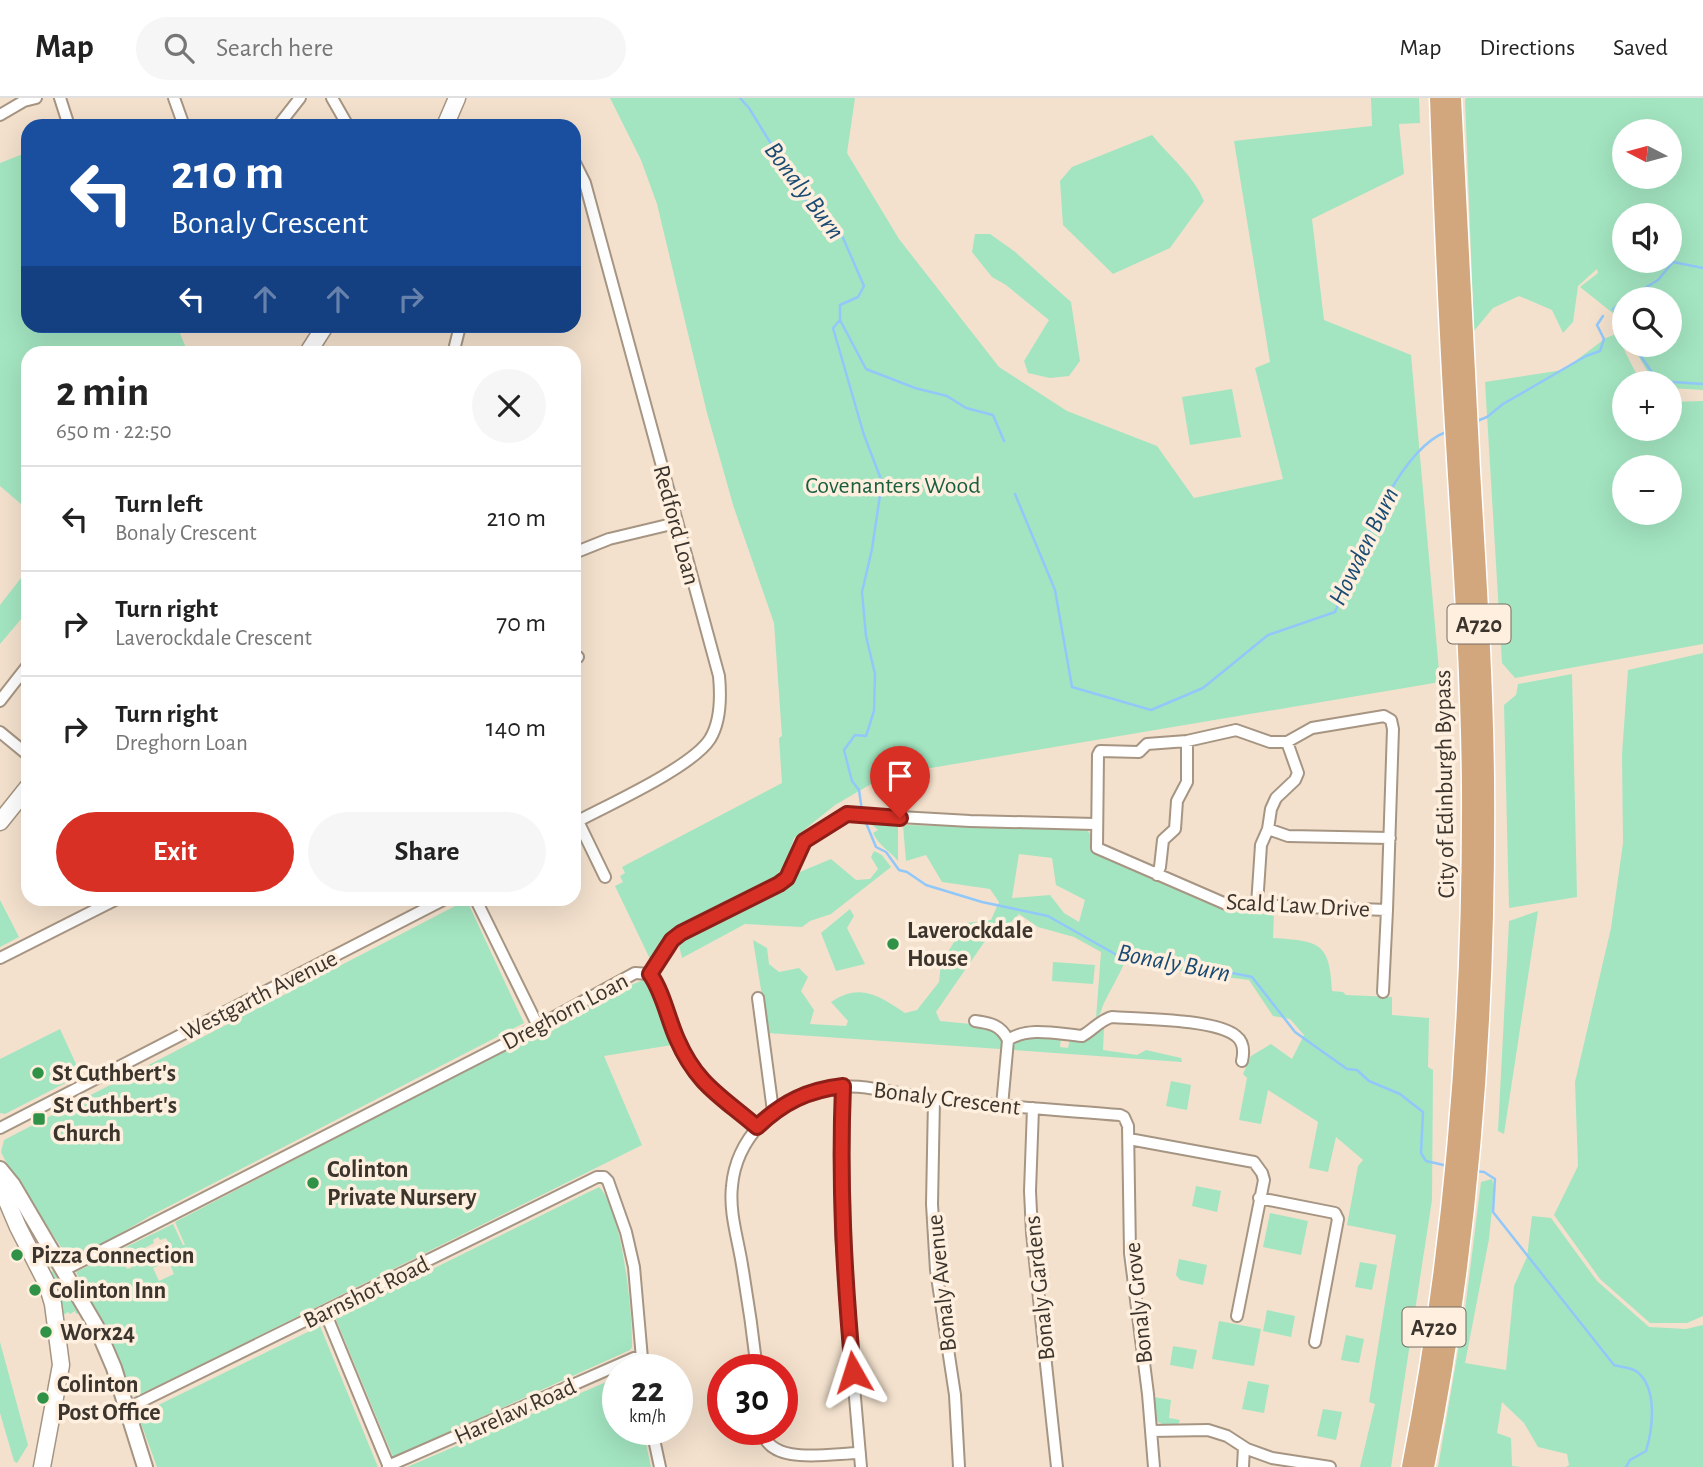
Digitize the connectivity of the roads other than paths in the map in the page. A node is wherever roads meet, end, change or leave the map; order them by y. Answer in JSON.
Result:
{"nodes":[{"id":1,"x":36,"y":98,"type":"edge"},
{"id":2,"x":60,"y":98,"type":"edge"},
{"id":3,"x":174,"y":98,"type":"edge"},
{"id":4,"x":300,"y":98,"type":"edge"},
{"id":5,"x":332,"y":98,"type":"edge"},
{"id":6,"x":457,"y":98,"type":"edge"},
{"id":7,"x":1438,"y":98,"type":"edge"},
{"id":8,"x":1452,"y":98,"type":"edge"},
{"id":9,"x":0,"y":115,"type":"edge"},
{"id":10,"x":67,"y":119,"type":"edge"},
{"id":11,"x":182,"y":119,"type":"edge"},
{"id":12,"x":284,"y":119,"type":"edge"},
{"id":13,"x":344,"y":119,"type":"edge"},
{"id":14,"x":448,"y":119,"type":"edge"},
{"id":15,"x":581,"y":175,"type":"edge"},
{"id":16,"x":676,"y":523,"type":"junction"},
{"id":17,"x":581,"y":549,"type":"edge"},
{"id":18,"x":21,"y":674,"type":"edge"},
{"id":19,"x":0,"y":701,"type":"edge"},
{"id":20,"x":0,"y":732,"type":"edge"},
{"id":21,"x":1187,"y":741,"type":"junction"},
{"id":22,"x":1287,"y":741,"type":"junction"},
{"id":23,"x":21,"y":749,"type":"edge"},
{"id":24,"x":21,"y":796,"type":"edge"},
{"id":25,"x":581,"y":815,"type":"edge"},
{"id":26,"x":0,"y":822,"type":"edge"},
{"id":27,"x":1095,"y":824,"type":"junction"},
{"id":28,"x":581,"y":828,"type":"edge"},
{"id":29,"x":1268,"y":830,"type":"junction"},
{"id":30,"x":1390,"y":838,"type":"junction"},
{"id":31,"x":1157,"y":875,"type":"junction"},
{"id":32,"x":604,"y":877,"type":"dead end"},
{"id":33,"x":1257,"y":905,"type":"junction"},
{"id":34,"x":103,"y":906,"type":"edge"},
{"id":35,"x":431,"y":906,"type":"edge"},
{"id":36,"x":479,"y":906,"type":"edge"},
{"id":37,"x":1387,"y":910,"type":"junction"},
{"id":38,"x":0,"y":958,"type":"edge"},
{"id":39,"x":650,"y":974,"type":"junction"},
{"id":40,"x":1384,"y":992,"type":"dead end"},
{"id":41,"x":757,"y":1005,"type":"dead end"},
{"id":42,"x":975,"y":1021,"type":"dead end"},
{"id":43,"x":538,"y":1026,"type":"junction"},
{"id":44,"x":1008,"y":1040,"type":"junction"},
{"id":45,"x":1242,"y":1061,"type":"dead end"},
{"id":46,"x":843,"y":1086,"type":"junction"},
{"id":47,"x":934,"y":1099,"type":"junction"},
{"id":48,"x":1002,"y":1106,"type":"junction"},
{"id":49,"x":1033,"y":1108,"type":"junction"},
{"id":50,"x":773,"y":1111,"type":"junction"},
{"id":51,"x":757,"y":1127,"type":"junction"},
{"id":52,"x":0,"y":1128,"type":"edge"},
{"id":53,"x":1129,"y":1139,"type":"junction"},
{"id":54,"x":1463,"y":1149,"type":"junction"},
{"id":55,"x":0,"y":1169,"type":"edge"},
{"id":56,"x":0,"y":1185,"type":"edge"},
{"id":57,"x":1459,"y":1187,"type":"junction"},
{"id":58,"x":1259,"y":1198,"type":"junction"},
{"id":59,"x":15,"y":1203,"type":"junction"},
{"id":60,"x":64,"y":1270,"type":"junction"},
{"id":61,"x":325,"y":1312,"type":"junction"},
{"id":62,"x":1237,"y":1317,"type":"dead end"},
{"id":63,"x":1315,"y":1342,"type":"dead end"},
{"id":64,"x":641,"y":1354,"type":"edge"},
{"id":65,"x":755,"y":1354,"type":"edge"},
{"id":66,"x":602,"y":1374,"type":"edge"},
{"id":67,"x":128,"y":1408,"type":"junction"},
{"id":68,"x":1151,"y":1432,"type":"junction"},
{"id":69,"x":655,"y":1445,"type":"edge"},
{"id":70,"x":769,"y":1445,"type":"edge"},
{"id":71,"x":1244,"y":1447,"type":"junction"},
{"id":72,"x":860,"y":1453,"type":"junction"},
{"id":73,"x":389,"y":1466,"type":"edge"},
{"id":74,"x":1317,"y":1466,"type":"edge"},
{"id":75,"x":42,"y":1467,"type":"edge"},
{"id":76,"x":145,"y":1467,"type":"edge"},
{"id":77,"x":660,"y":1467,"type":"edge"},
{"id":78,"x":860,"y":1467,"type":"edge"},
{"id":79,"x":959,"y":1467,"type":"edge"},
{"id":80,"x":1057,"y":1467,"type":"edge"},
{"id":81,"x":1154,"y":1467,"type":"edge"},
{"id":82,"x":1243,"y":1467,"type":"edge"},
{"id":83,"x":1330,"y":1467,"type":"edge"},
{"id":84,"x":1411,"y":1467,"type":"edge"},
{"id":85,"x":1425,"y":1467,"type":"edge"}],
"edges":[{"from":1,"to":9,"type":"street"},
{"from":2,"to":10,"type":"street"},
{"from":3,"to":11,"type":"street"},
{"from":4,"to":12,"type":"street"},
{"from":5,"to":13,"type":"street"},
{"from":6,"to":14,"type":"main road"},
{"from":7,"to":54,"type":"highway","name":"City of Edinburgh Bypass","number":"A720"},
{"from":8,"to":54,"type":"highway","name":"City of Edinburgh Bypass","number":"A720"},
{"from":15,"to":16,"type":"street","name":"Redford Loan"},
{"from":16,"to":17,"type":"street"},
{"from":16,"to":25,"type":"street","name":"Redford Loan"},
{"from":18,"to":19,"type":"street"},
{"from":20,"to":23,"type":"street"},
{"from":21,"to":22,"type":"street","name":"Scald Law Drive"},
{"from":21,"to":27,"type":"street","name":"Scald Law Drive"},
{"from":21,"to":31,"type":"street"},
{"from":22,"to":29,"type":"street"},
{"from":22,"to":30,"type":"street","name":"Scald Law Drive"},
{"from":24,"to":26,"type":"main road"},
{"from":27,"to":31,"type":"street","name":"Scald Law Drive"},
{"from":27,"to":39,"type":"street","name":"Dreghorn Loan"},
{"from":28,"to":32,"type":"street"},
{"from":29,"to":30,"type":"street"},
{"from":29,"to":33,"type":"street"},
{"from":30,"to":37,"type":"street","name":"Scald Law Drive"},
{"from":31,"to":33,"type":"street","name":"Scald Law Drive"},
{"from":33,"to":37,"type":"street","name":"Scald Law Drive"},
{"from":34,"to":38,"type":"street"},
{"from":35,"to":52,"type":"street","name":"Westgarth Avenue"},
{"from":36,"to":43,"type":"street"},
{"from":37,"to":40,"type":"street","name":"Scald Law Drive"},
{"from":39,"to":43,"type":"street","name":"Dreghorn Loan"},
{"from":39,"to":51,"type":"street"},
{"from":41,"to":50,"type":"street"},
{"from":42,"to":44,"type":"street"},
{"from":43,"to":60,"type":"street","name":"Dreghorn Loan"},
{"from":44,"to":45,"type":"street"},
{"from":44,"to":48,"type":"street"},
{"from":46,"to":47,"type":"street","name":"Bonaly Crescent"},
{"from":46,"to":50,"type":"street","name":"Bonaly Crescent"},
{"from":46,"to":72,"type":"street"},
{"from":47,"to":48,"type":"street","name":"Bonaly Crescent"},
{"from":47,"to":79,"type":"street","name":"Bonaly Avenue"},
{"from":48,"to":49,"type":"street","name":"Bonaly Crescent"},
{"from":49,"to":53,"type":"street","name":"Bonaly Crescent"},
{"from":49,"to":80,"type":"street","name":"Bonaly Gardens"},
{"from":50,"to":51,"type":"street","name":"Bonaly Crescent"},
{"from":51,"to":65,"type":"street","name":"Bonaly Crescent"},
{"from":53,"to":58,"type":"street"},
{"from":53,"to":68,"type":"street","name":"Bonaly Grove"},
{"from":54,"to":57,"type":"highway","name":"City of Edinburgh Bypass","number":"A720"},
{"from":55,"to":59,"type":"street"},
{"from":56,"to":59,"type":"main road"},
{"from":57,"to":84,"type":"highway","name":"City of Edinburgh Bypass","number":"A720"},
{"from":57,"to":85,"type":"highway","name":"City of Edinburgh Bypass","number":"A720"},
{"from":58,"to":62,"type":"street"},
{"from":58,"to":63,"type":"street"},
{"from":59,"to":60,"type":"street"},
{"from":59,"to":75,"type":"main road"},
{"from":60,"to":67,"type":"street"},
{"from":61,"to":64,"type":"street","name":"Barnshot Road"},
{"from":61,"to":67,"type":"street","name":"Barnshot Road"},
{"from":61,"to":73,"type":"street"},
{"from":66,"to":73,"type":"street","name":"Harelaw Road"},
{"from":67,"to":76,"type":"street"},
{"from":68,"to":71,"type":"street"},
{"from":68,"to":81,"type":"street","name":"Bonaly Grove"},
{"from":69,"to":77,"type":"street"},
{"from":70,"to":72,"type":"street"},
{"from":71,"to":74,"type":"street"},
{"from":71,"to":82,"type":"street"},
{"from":72,"to":78,"type":"street"},
{"from":74,"to":83,"type":"street"}]}
